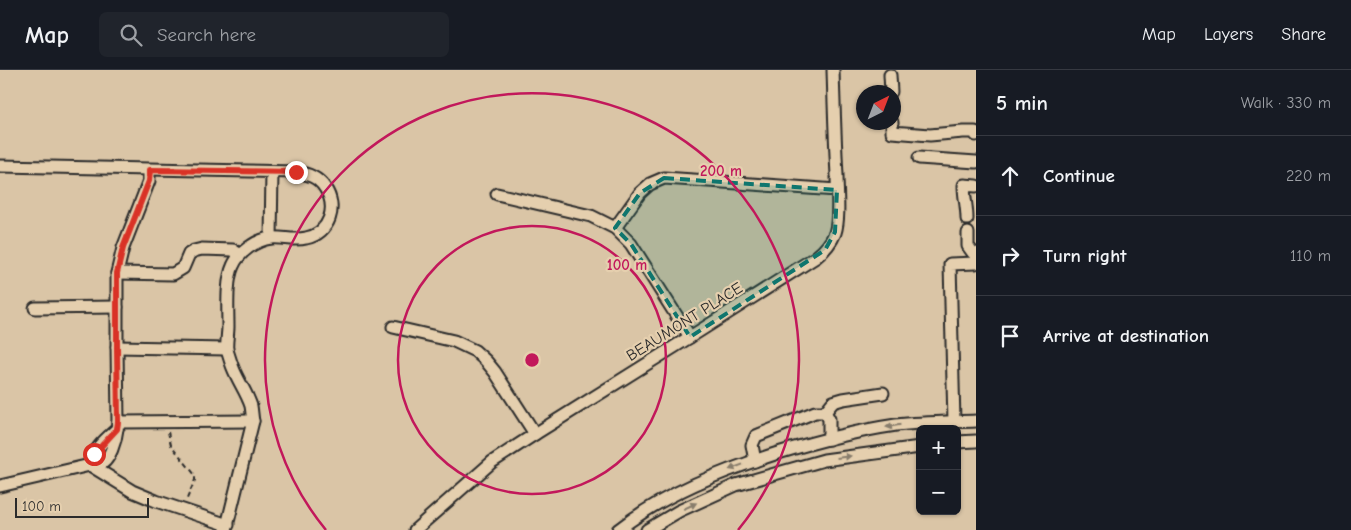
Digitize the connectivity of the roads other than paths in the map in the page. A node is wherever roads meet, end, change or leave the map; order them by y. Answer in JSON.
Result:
{"nodes":[{"id":1,"x":833,"y":70,"type":"edge"},
{"id":2,"x":890,"y":75,"type":"dead end"},
{"id":3,"x":891,"y":85,"type":"edge"},
{"id":4,"x":892,"y":130,"type":"edge"},
{"id":5,"x":976,"y":135,"type":"edge"},
{"id":6,"x":919,"y":158,"type":"dead end"},
{"id":7,"x":976,"y":162,"type":"edge"},
{"id":8,"x":0,"y":166,"type":"edge"},
{"id":9,"x":150,"y":170,"type":"junction"},
{"id":10,"x":272,"y":172,"type":"junction"},
{"id":11,"x":976,"y":186,"type":"edge"},
{"id":12,"x":837,"y":190,"type":"junction"},
{"id":13,"x":497,"y":194,"type":"dead end"},
{"id":14,"x":964,"y":197,"type":"junction"},
{"id":15,"x":976,"y":198,"type":"edge"},
{"id":16,"x":967,"y":219,"type":"dead end"},
{"id":17,"x":615,"y":228,"type":"junction"},
{"id":18,"x":968,"y":233,"type":"dead end"},
{"id":19,"x":271,"y":238,"type":"junction"},
{"id":20,"x":976,"y":254,"type":"edge"},
{"id":21,"x":240,"y":255,"type":"junction"},
{"id":22,"x":976,"y":263,"type":"edge"},
{"id":23,"x":117,"y":273,"type":"junction"},
{"id":24,"x":117,"y":307,"type":"junction"},
{"id":25,"x":34,"y":308,"type":"dead end"},
{"id":26,"x":393,"y":327,"type":"dead end"},
{"id":27,"x":690,"y":337,"type":"junction"},
{"id":28,"x":117,"y":347,"type":"junction"},
{"id":29,"x":227,"y":349,"type":"junction"},
{"id":30,"x":884,"y":393,"type":"dead end"},
{"id":31,"x":825,"y":412,"type":"junction"},
{"id":32,"x":976,"y":420,"type":"edge"},
{"id":33,"x":253,"y":421,"type":"junction"},
{"id":34,"x":954,"y":422,"type":"junction"},
{"id":35,"x":117,"y":425,"type":"junction"},
{"id":36,"x":534,"y":434,"type":"junction"},
{"id":37,"x":824,"y":440,"type":"junction"},
{"id":38,"x":976,"y":441,"type":"edge"},
{"id":39,"x":961,"y":442,"type":"edge"},
{"id":40,"x":916,"y":448,"type":"edge"},
{"id":41,"x":754,"y":460,"type":"junction"},
{"id":42,"x":824,"y":460,"type":"junction"},
{"id":43,"x":90,"y":465,"type":"junction"},
{"id":44,"x":0,"y":486,"type":"edge"},
{"id":45,"x":227,"y":528,"type":"edge"},
{"id":46,"x":415,"y":530,"type":"edge"},
{"id":47,"x":618,"y":530,"type":"edge"},
{"id":48,"x":647,"y":530,"type":"edge"}],
"edges":[{"from":1,"to":12,"type":"street","name":"BEAUMONT PLACE"},
{"from":2,"to":3,"type":"street"},
{"from":4,"to":5,"type":"street"},
{"from":6,"to":7,"type":"street"},
{"from":8,"to":9,"type":"street"},
{"from":9,"to":10,"type":"street"},
{"from":9,"to":23,"type":"street"},
{"from":10,"to":19,"type":"street"},
{"from":10,"to":19,"type":"street"},
{"from":11,"to":14,"type":"street"},
{"from":12,"to":17,"type":"street"},
{"from":12,"to":27,"type":"street","name":"BEAUMONT PLACE"},
{"from":13,"to":17,"type":"street"},
{"from":14,"to":15,"type":"street"},
{"from":14,"to":16,"type":"street"},
{"from":17,"to":27,"type":"street"},
{"from":18,"to":20,"type":"street"},
{"from":19,"to":21,"type":"street"},
{"from":21,"to":23,"type":"street"},
{"from":21,"to":29,"type":"street"},
{"from":22,"to":34,"type":"street"},
{"from":23,"to":24,"type":"street"},
{"from":24,"to":25,"type":"street"},
{"from":24,"to":28,"type":"street"},
{"from":26,"to":36,"type":"street"},
{"from":27,"to":36,"type":"street","name":"BEAUMONT PLACE"},
{"from":28,"to":29,"type":"street"},
{"from":28,"to":35,"type":"street"},
{"from":29,"to":33,"type":"street"},
{"from":30,"to":31,"type":"street"},
{"from":31,"to":37,"type":"street"},
{"from":31,"to":41,"type":"street"},
{"from":32,"to":34,"type":"street"},
{"from":33,"to":35,"type":"street"},
{"from":33,"to":45,"type":"street"},
{"from":34,"to":37,"type":"street","one_way":true},
{"from":35,"to":43,"type":"street"},
{"from":36,"to":46,"type":"street","name":"BEAUMONT PLACE"},
{"from":37,"to":41,"type":"street"},
{"from":37,"to":42,"type":"street"},
{"from":38,"to":39,"type":"street"},
{"from":42,"to":40,"type":"street","one_way":true},
{"from":41,"to":47,"type":"street","one_way":true},
{"from":48,"to":42,"type":"street","one_way":true},
{"from":43,"to":44,"type":"street"},
{"from":43,"to":45,"type":"street"}]}
